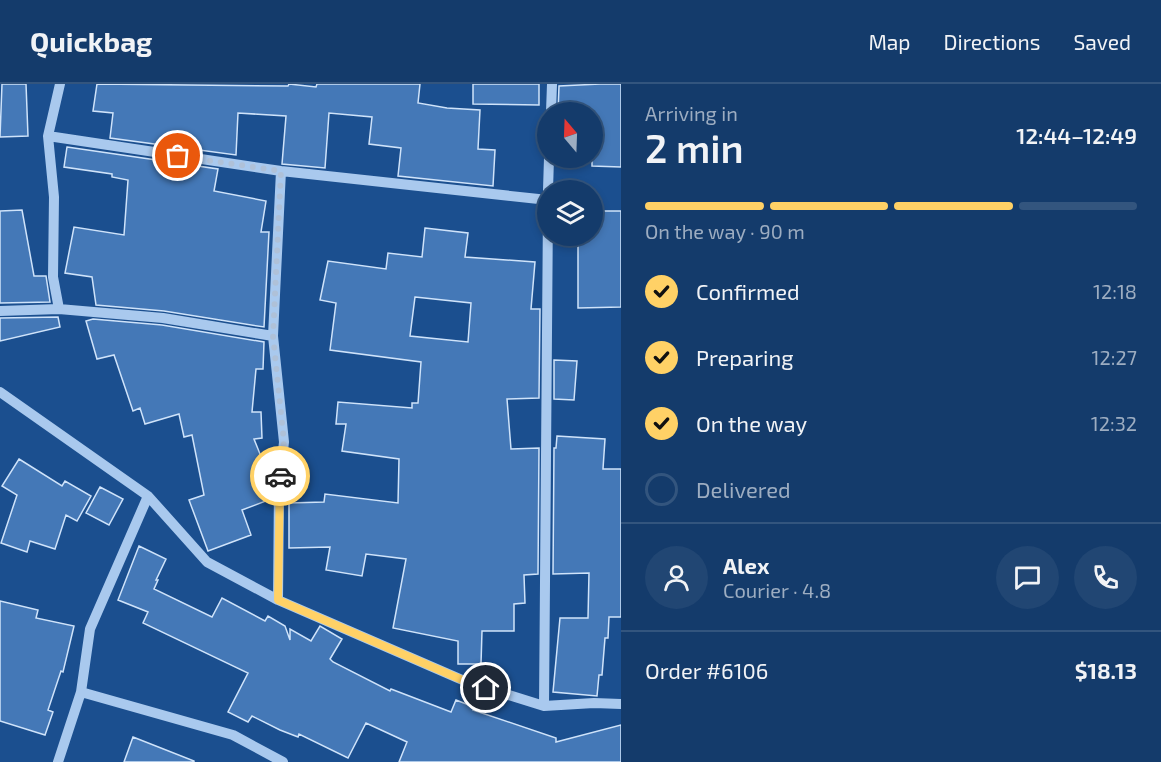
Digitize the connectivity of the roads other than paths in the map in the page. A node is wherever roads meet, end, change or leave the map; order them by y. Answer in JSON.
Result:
{"nodes":[{"id":1,"x":60,"y":84,"type":"edge"},
{"id":2,"x":552,"y":84,"type":"edge"},
{"id":3,"x":551,"y":102,"type":"edge"},
{"id":4,"x":48,"y":136,"type":"junction"},
{"id":5,"x":281,"y":171,"type":"junction"},
{"id":6,"x":537,"y":199,"type":"edge"},
{"id":7,"x":546,"y":246,"type":"edge"},
{"id":8,"x":59,"y":309,"type":"junction"},
{"id":9,"x":0,"y":311,"type":"edge"},
{"id":10,"x":273,"y":336,"type":"junction"},
{"id":11,"x":0,"y":392,"type":"edge"},
{"id":12,"x":148,"y":496,"type":"junction"},
{"id":13,"x":278,"y":600,"type":"junction"},
{"id":14,"x":81,"y":692,"type":"junction"},
{"id":15,"x":621,"y":704,"type":"edge"},
{"id":16,"x":544,"y":706,"type":"junction"},
{"id":17,"x":58,"y":762,"type":"edge"},
{"id":18,"x":284,"y":762,"type":"edge"}],
"edges":[{"from":1,"to":4,"type":"street"},
{"from":2,"to":3,"type":"street"},
{"from":4,"to":5,"type":"street"},
{"from":4,"to":8,"type":"street"},
{"from":5,"to":6,"type":"street"},
{"from":5,"to":10,"type":"street"},
{"from":7,"to":16,"type":"street"},
{"from":8,"to":9,"type":"street"},
{"from":8,"to":10,"type":"street"},
{"from":10,"to":13,"type":"street"},
{"from":11,"to":12,"type":"street"},
{"from":12,"to":13,"type":"street"},
{"from":12,"to":14,"type":"street"},
{"from":13,"to":16,"type":"street"},
{"from":14,"to":17,"type":"street"},
{"from":14,"to":18,"type":"street"},
{"from":15,"to":16,"type":"street"}]}
